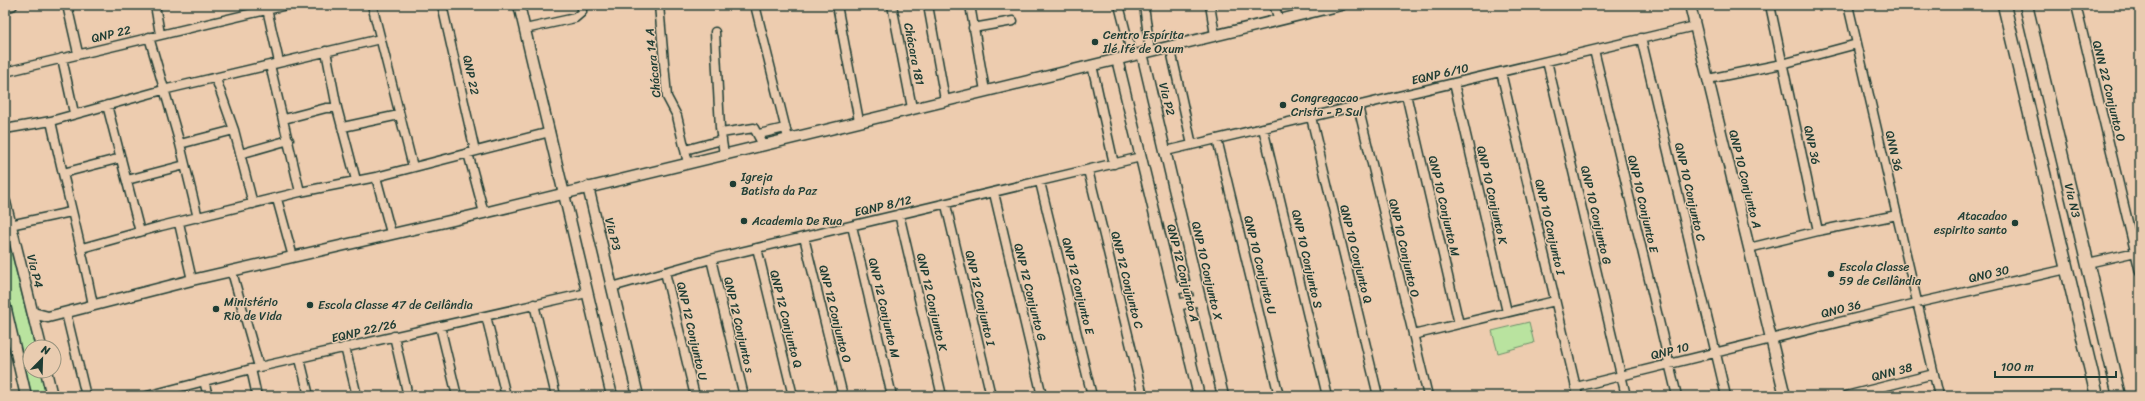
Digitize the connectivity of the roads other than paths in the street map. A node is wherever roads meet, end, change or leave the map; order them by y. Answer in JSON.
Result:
{"nodes":[{"id":1,"x":12,"y":5,"type":"edge"},
{"id":2,"x":67,"y":5,"type":"edge"},
{"id":3,"x":155,"y":5,"type":"edge"},
{"id":4,"x":287,"y":5,"type":"edge"},
{"id":5,"x":372,"y":5,"type":"edge"},
{"id":6,"x":442,"y":5,"type":"edge"},
{"id":7,"x":519,"y":5,"type":"edge"},
{"id":8,"x":582,"y":5,"type":"edge"},
{"id":9,"x":659,"y":5,"type":"edge"},
{"id":10,"x":755,"y":5,"type":"edge"},
{"id":11,"x":837,"y":5,"type":"edge"},
{"id":12,"x":892,"y":5,"type":"edge"},
{"id":13,"x":928,"y":5,"type":"edge"},
{"id":14,"x":970,"y":5,"type":"edge"},
{"id":15,"x":1119,"y":5,"type":"edge"},
{"id":16,"x":1144,"y":5,"type":"edge"},
{"id":17,"x":1210,"y":5,"type":"edge"},
{"id":18,"x":1274,"y":5,"type":"edge"},
{"id":19,"x":1340,"y":5,"type":"edge"},
{"id":20,"x":1690,"y":5,"type":"edge"},
{"id":21,"x":1770,"y":5,"type":"edge"},
{"id":22,"x":1848,"y":5,"type":"edge"},
{"id":23,"x":2026,"y":5,"type":"edge"},
{"id":24,"x":2076,"y":5,"type":"edge"},
{"id":25,"x":5,"y":7,"type":"edge"},
{"id":26,"x":267,"y":9,"type":"junction"},
{"id":27,"x":1302,"y":10,"type":"edge"},
{"id":28,"x":2005,"y":10,"type":"edge"},
{"id":29,"x":1279,"y":20,"type":"junction"},
{"id":30,"x":1013,"y":21,"type":"dead end"},
{"id":31,"x":1695,"y":26,"type":"junction"},
{"id":32,"x":973,"y":28,"type":"junction"},
{"id":33,"x":524,"y":29,"type":"junction"},
{"id":34,"x":715,"y":32,"type":"dead end"},
{"id":35,"x":160,"y":34,"type":"junction"},
{"id":36,"x":1215,"y":35,"type":"junction"},
{"id":37,"x":149,"y":37,"type":"junction"},
{"id":38,"x":1641,"y":38,"type":"junction"},
{"id":39,"x":380,"y":39,"type":"junction"},
{"id":40,"x":1857,"y":44,"type":"junction"},
{"id":41,"x":1170,"y":46,"type":"junction"},
{"id":42,"x":1594,"y":50,"type":"junction"},
{"id":43,"x":326,"y":51,"type":"junction"},
{"id":44,"x":1146,"y":52,"type":"junction"},
{"id":45,"x":78,"y":53,"type":"junction"},
{"id":46,"x":1132,"y":56,"type":"junction"},
{"id":47,"x":62,"y":58,"type":"junction"},
{"id":48,"x":1117,"y":59,"type":"junction"},
{"id":49,"x":1547,"y":61,"type":"junction"},
{"id":50,"x":279,"y":62,"type":"junction"},
{"id":51,"x":1782,"y":64,"type":"junction"},
{"id":52,"x":270,"y":65,"type":"junction"},
{"id":53,"x":1092,"y":65,"type":"junction"},
{"id":54,"x":5,"y":72,"type":"edge"},
{"id":55,"x":1501,"y":72,"type":"junction"},
{"id":56,"x":216,"y":79,"type":"junction"},
{"id":57,"x":1708,"y":79,"type":"junction"},
{"id":58,"x":1454,"y":83,"type":"junction"},
{"id":59,"x":163,"y":90,"type":"junction"},
{"id":60,"x":984,"y":92,"type":"junction"},
{"id":61,"x":1406,"y":94,"type":"junction"},
{"id":62,"x":2046,"y":96,"type":"junction"},
{"id":63,"x":945,"y":100,"type":"junction"},
{"id":64,"x":107,"y":105,"type":"junction"},
{"id":65,"x":1358,"y":106,"type":"junction"},
{"id":66,"x":337,"y":108,"type":"junction"},
{"id":67,"x":912,"y":108,"type":"junction"},
{"id":68,"x":74,"y":113,"type":"junction"},
{"id":69,"x":399,"y":115,"type":"junction"},
{"id":70,"x":1311,"y":117,"type":"junction"},
{"id":71,"x":284,"y":119,"type":"junction"},
{"id":72,"x":51,"y":121,"type":"junction"},
{"id":73,"x":859,"y":121,"type":"junction"},
{"id":74,"x":2032,"y":125,"type":"junction"},
{"id":75,"x":343,"y":127,"type":"junction"},
{"id":76,"x":785,"y":128,"type":"junction"},
{"id":77,"x":1263,"y":128,"type":"junction"},
{"id":78,"x":5,"y":129,"type":"edge"},
{"id":79,"x":234,"y":130,"type":"junction"},
{"id":80,"x":550,"y":132,"type":"junction"},
{"id":81,"x":759,"y":134,"type":"junction"},
{"id":82,"x":722,"y":136,"type":"junction"},
{"id":83,"x":788,"y":138,"type":"junction"},
{"id":84,"x":1217,"y":139,"type":"junction"},
{"id":85,"x":289,"y":140,"type":"junction"},
{"id":86,"x":180,"y":144,"type":"junction"},
{"id":87,"x":763,"y":144,"type":"junction"},
{"id":88,"x":1192,"y":145,"type":"junction"},
{"id":89,"x":685,"y":150,"type":"junction"},
{"id":90,"x":1166,"y":151,"type":"junction"},
{"id":91,"x":471,"y":152,"type":"junction"},
{"id":92,"x":240,"y":154,"type":"junction"},
{"id":93,"x":724,"y":154,"type":"junction"},
{"id":94,"x":1141,"y":157,"type":"junction"},
{"id":95,"x":121,"y":158,"type":"junction"},
{"id":96,"x":688,"y":163,"type":"junction"},
{"id":97,"x":1114,"y":164,"type":"junction"},
{"id":98,"x":185,"y":165,"type":"junction"},
{"id":99,"x":413,"y":166,"type":"junction"},
{"id":100,"x":1088,"y":170,"type":"junction"},
{"id":101,"x":63,"y":173,"type":"junction"},
{"id":102,"x":376,"y":177,"type":"junction"},
{"id":103,"x":127,"y":180,"type":"junction"},
{"id":104,"x":356,"y":180,"type":"junction"},
{"id":105,"x":1040,"y":182,"type":"junction"},
{"id":106,"x":588,"y":187,"type":"junction"},
{"id":107,"x":300,"y":192,"type":"junction"},
{"id":108,"x":564,"y":193,"type":"junction"},
{"id":109,"x":994,"y":193,"type":"junction"},
{"id":110,"x":277,"y":199,"type":"junction"},
{"id":111,"x":5,"y":202,"type":"edge"},
{"id":112,"x":253,"y":204,"type":"junction"},
{"id":113,"x":946,"y":205,"type":"junction"},
{"id":114,"x":71,"y":212,"type":"junction"},
{"id":115,"x":484,"y":213,"type":"junction"},
{"id":116,"x":2075,"y":213,"type":"junction"},
{"id":117,"x":899,"y":214,"type":"junction"},
{"id":118,"x":1897,"y":215,"type":"junction"},
{"id":119,"x":198,"y":218,"type":"junction"},
{"id":120,"x":179,"y":223,"type":"junction"},
{"id":121,"x":10,"y":225,"type":"junction"},
{"id":122,"x":852,"y":226,"type":"junction"},
{"id":123,"x":1818,"y":231,"type":"junction"},
{"id":124,"x":140,"y":232,"type":"junction"},
{"id":125,"x":391,"y":233,"type":"junction"},
{"id":126,"x":804,"y":237,"type":"junction"},
{"id":127,"x":82,"y":248,"type":"junction"},
{"id":128,"x":757,"y":248,"type":"junction"},
{"id":129,"x":1749,"y":248,"type":"junction"},
{"id":130,"x":2138,"y":251,"type":"edge"},
{"id":131,"x":293,"y":257,"type":"junction"},
{"id":132,"x":711,"y":259,"type":"junction"},
{"id":133,"x":2088,"y":263,"type":"junction"},
{"id":134,"x":2066,"y":269,"type":"junction"},
{"id":135,"x":232,"y":272,"type":"junction"},
{"id":136,"x":665,"y":272,"type":"junction"},
{"id":137,"x":2140,"y":272,"type":"edge"},
{"id":138,"x":192,"y":280,"type":"junction"},
{"id":139,"x":1197,"y":285,"type":"junction"},
{"id":140,"x":612,"y":287,"type":"junction"},
{"id":141,"x":1173,"y":289,"type":"junction"},
{"id":142,"x":587,"y":293,"type":"junction"},
{"id":143,"x":1200,"y":300,"type":"junction"},
{"id":144,"x":1555,"y":301,"type":"junction"},
{"id":145,"x":1917,"y":303,"type":"junction"},
{"id":146,"x":534,"y":304,"type":"junction"},
{"id":147,"x":5,"y":305,"type":"edge"},
{"id":148,"x":93,"y":305,"type":"junction"},
{"id":149,"x":1177,"y":305,"type":"junction"},
{"id":150,"x":66,"y":312,"type":"junction"},
{"id":151,"x":1507,"y":312,"type":"junction"},
{"id":152,"x":32,"y":313,"type":"junction"},
{"id":153,"x":486,"y":316,"type":"junction"},
{"id":154,"x":48,"y":318,"type":"junction"},
{"id":155,"x":1459,"y":324,"type":"junction"},
{"id":156,"x":440,"y":326,"type":"junction"},
{"id":157,"x":8,"y":327,"type":"edge"},
{"id":158,"x":37,"y":330,"type":"junction"},
{"id":159,"x":1413,"y":335,"type":"junction"},
{"id":160,"x":394,"y":336,"type":"junction"},
{"id":161,"x":1771,"y":338,"type":"junction"},
{"id":162,"x":39,"y":339,"type":"edge"},
{"id":163,"x":346,"y":347,"type":"junction"},
{"id":164,"x":1716,"y":352,"type":"junction"},
{"id":165,"x":300,"y":359,"type":"junction"},
{"id":166,"x":1669,"y":364,"type":"junction"},
{"id":167,"x":255,"y":368,"type":"junction"},
{"id":168,"x":1934,"y":374,"type":"junction"},
{"id":169,"x":1621,"y":375,"type":"junction"},
{"id":170,"x":48,"y":379,"type":"edge"},
{"id":171,"x":204,"y":380,"type":"junction"},
{"id":172,"x":2094,"y":383,"type":"junction"},
{"id":173,"x":1576,"y":387,"type":"junction"},
{"id":174,"x":157,"y":395,"type":"edge"},
{"id":175,"x":1857,"y":395,"type":"edge"},
{"id":176,"x":26,"y":396,"type":"edge"},
{"id":177,"x":52,"y":396,"type":"edge"},
{"id":178,"x":86,"y":396,"type":"edge"},
{"id":179,"x":147,"y":396,"type":"edge"},
{"id":180,"x":208,"y":396,"type":"edge"},
{"id":181,"x":257,"y":396,"type":"edge"},
{"id":182,"x":309,"y":396,"type":"edge"},
{"id":183,"x":357,"y":396,"type":"edge"},
{"id":184,"x":408,"y":396,"type":"edge"},
{"id":185,"x":457,"y":396,"type":"edge"},
{"id":186,"x":506,"y":396,"type":"edge"},
{"id":187,"x":556,"y":396,"type":"edge"},
{"id":188,"x":612,"y":396,"type":"edge"},
{"id":189,"x":638,"y":396,"type":"edge"},
{"id":190,"x":694,"y":396,"type":"edge"},
{"id":191,"x":744,"y":396,"type":"edge"},
{"id":192,"x":793,"y":396,"type":"edge"},
{"id":193,"x":843,"y":396,"type":"edge"},
{"id":194,"x":892,"y":396,"type":"edge"},
{"id":195,"x":942,"y":396,"type":"edge"},
{"id":196,"x":991,"y":396,"type":"edge"},
{"id":197,"x":1042,"y":396,"type":"edge"},
{"id":198,"x":1092,"y":396,"type":"edge"},
{"id":199,"x":1142,"y":396,"type":"edge"},
{"id":200,"x":1199,"y":396,"type":"edge"},
{"id":201,"x":1223,"y":396,"type":"edge"},
{"id":202,"x":1279,"y":396,"type":"edge"},
{"id":203,"x":1327,"y":396,"type":"edge"},
{"id":204,"x":1378,"y":396,"type":"edge"},
{"id":205,"x":1428,"y":396,"type":"edge"},
{"id":206,"x":1578,"y":396,"type":"edge"},
{"id":207,"x":1626,"y":396,"type":"edge"},
{"id":208,"x":1677,"y":396,"type":"edge"},
{"id":209,"x":1726,"y":396,"type":"edge"},
{"id":210,"x":1785,"y":396,"type":"edge"},
{"id":211,"x":1846,"y":396,"type":"edge"},
{"id":212,"x":1939,"y":396,"type":"edge"},
{"id":213,"x":2097,"y":396,"type":"edge"},
{"id":214,"x":2100,"y":396,"type":"edge"},
{"id":215,"x":2119,"y":396,"type":"edge"}],
"edges":[{"from":1,"to":25,"type":"street"},
{"from":2,"to":45,"type":"street","name":"QNP 22"},
{"from":3,"to":35,"type":"street"},
{"from":4,"to":26,"type":"street","name":"QNP 22"},
{"from":5,"to":39,"type":"street"},
{"from":6,"to":91,"type":"street","name":"QNP 22"},
{"from":7,"to":33,"type":"street"},
{"from":8,"to":33,"type":"street"},
{"from":9,"to":89,"type":"street","name":"Chácara 14 A"},
{"from":10,"to":76,"type":"street"},
{"from":11,"to":73,"type":"street"},
{"from":12,"to":67,"type":"street","name":"Chácara 181"},
{"from":13,"to":63,"type":"street","name":"Chácara 181"},
{"from":14,"to":32,"type":"street"},
{"from":15,"to":46,"type":"street"},
{"from":16,"to":44,"type":"street"},
{"from":17,"to":36,"type":"street"},
{"from":18,"to":29,"type":"street"},
{"from":19,"to":27,"type":"street"},
{"from":20,"to":31,"type":"street","name":"QNP 10 Conjunto A"},
{"from":21,"to":51,"type":"street","name":"QNP 36"},
{"from":22,"to":40,"type":"street","name":"QNN 36"},
{"from":23,"to":62,"type":"main road","name":"Via N3"},
{"from":24,"to":130,"type":"street","name":"QNN 22 Conjunto O"},
{"from":26,"to":35,"type":"street","name":"QNP 22"},
{"from":26,"to":50,"type":"street"},
{"from":27,"to":29,"type":"street"},
{"from":28,"to":62,"type":"main road"},
{"from":28,"to":74,"type":"main road","name":"Via N3"},
{"from":29,"to":36,"type":"street"},
{"from":30,"to":32,"type":"street"},
{"from":31,"to":38,"type":"street","name":"EQNP 6/10"},
{"from":31,"to":57,"type":"street","name":"QNP 10 Conjunto A"},
{"from":32,"to":60,"type":"street"},
{"from":33,"to":80,"type":"street"},
{"from":34,"to":82,"type":"street"},
{"from":35,"to":37,"type":"street","name":"QNP 22"},
{"from":36,"to":41,"type":"street"},
{"from":37,"to":45,"type":"street","name":"QNP 22"},
{"from":37,"to":59,"type":"street","name":"QNP 22"},
{"from":38,"to":42,"type":"street","name":"EQNP 6/10"},
{"from":38,"to":164,"type":"street","name":"QNP 10 Conjunto C"},
{"from":39,"to":43,"type":"street"},
{"from":39,"to":69,"type":"street"},
{"from":40,"to":51,"type":"street"},
{"from":40,"to":118,"type":"street","name":"QNN 36"},
{"from":41,"to":44,"type":"street"},
{"from":41,"to":88,"type":"street"},
{"from":42,"to":49,"type":"street","name":"EQNP 6/10"},
{"from":42,"to":166,"type":"street","name":"QNP 10 Conjunto E"},
{"from":43,"to":50,"type":"street"},
{"from":43,"to":66,"type":"street"},
{"from":44,"to":46,"type":"street"},
{"from":44,"to":90,"type":"street","name":"Via P2"},
{"from":45,"to":47,"type":"street","name":"QNP 22"},
{"from":46,"to":48,"type":"street"},
{"from":47,"to":54,"type":"street","name":"QNP 22"},
{"from":47,"to":68,"type":"street"},
{"from":48,"to":53,"type":"street"},
{"from":48,"to":94,"type":"street"},
{"from":49,"to":55,"type":"street","name":"EQNP 6/10"},
{"from":49,"to":169,"type":"street","name":"QNP 10 Conjunto G"},
{"from":50,"to":52,"type":"street"},
{"from":51,"to":57,"type":"street"},
{"from":51,"to":123,"type":"street","name":"QNP 36"},
{"from":52,"to":56,"type":"street"},
{"from":52,"to":71,"type":"street"},
{"from":53,"to":60,"type":"street"},
{"from":53,"to":97,"type":"street"},
{"from":55,"to":58,"type":"street","name":"EQNP 6/10"},
{"from":55,"to":144,"type":"street","name":"QNP 10 Conjunto I"},
{"from":56,"to":59,"type":"street"},
{"from":56,"to":79,"type":"street"},
{"from":57,"to":129,"type":"street","name":"QNP 10 Conjunto A"},
{"from":58,"to":61,"type":"street","name":"EQNP 6/10"},
{"from":58,"to":151,"type":"street","name":"QNP 10 Conjunto K"},
{"from":59,"to":64,"type":"street"},
{"from":59,"to":86,"type":"street","name":"QNP 22"},
{"from":60,"to":63,"type":"street"},
{"from":61,"to":65,"type":"street","name":"EQNP 6/10"},
{"from":61,"to":155,"type":"street","name":"QNP 10 Conjunto M"},
{"from":62,"to":116,"type":"main road","name":"Via N3"},
{"from":63,"to":67,"type":"street"},
{"from":64,"to":68,"type":"street"},
{"from":64,"to":95,"type":"street"},
{"from":65,"to":70,"type":"street","name":"EQNP 6/10"},
{"from":65,"to":159,"type":"street","name":"QNP 10 Conjunto O"},
{"from":66,"to":71,"type":"street"},
{"from":66,"to":75,"type":"street"},
{"from":67,"to":73,"type":"street"},
{"from":68,"to":72,"type":"street"},
{"from":69,"to":75,"type":"street"},
{"from":69,"to":99,"type":"street"},
{"from":70,"to":77,"type":"street","name":"EQNP 6/10"},
{"from":70,"to":204,"type":"street","name":"QNP 10 Conjunto Q"},
{"from":71,"to":85,"type":"street"},
{"from":72,"to":78,"type":"street"},
{"from":72,"to":101,"type":"street"},
{"from":73,"to":83,"type":"street"},
{"from":74,"to":116,"type":"main road"},
{"from":74,"to":134,"type":"main road","name":"Via N3"},
{"from":75,"to":104,"type":"street"},
{"from":76,"to":81,"type":"street"},
{"from":76,"to":83,"type":"street"},
{"from":77,"to":84,"type":"street","name":"EQNP 6/10"},
{"from":77,"to":203,"type":"street","name":"QNP 10 Conjunto S"},
{"from":79,"to":86,"type":"street"},
{"from":79,"to":92,"type":"street"},
{"from":80,"to":91,"type":"street"},
{"from":80,"to":108,"type":"street"},
{"from":81,"to":82,"type":"street"},
{"from":81,"to":87,"type":"street"},
{"from":82,"to":89,"type":"street"},
{"from":82,"to":93,"type":"street"},
{"from":83,"to":87,"type":"street"},
{"from":84,"to":88,"type":"street","name":"EQNP 6/10"},
{"from":84,"to":202,"type":"street","name":"QNP 10 Conjunto U"},
{"from":85,"to":92,"type":"street"},
{"from":85,"to":107,"type":"street"},
{"from":86,"to":98,"type":"street","name":"QNP 22"},
{"from":87,"to":93,"type":"street"},
{"from":88,"to":90,"type":"street","name":"EQNP 6/10"},
{"from":89,"to":96,"type":"street","name":"Chácara 14 A"},
{"from":90,"to":139,"type":"street","name":"QNP 10 Conjunto X"},
{"from":91,"to":99,"type":"street"},
{"from":91,"to":115,"type":"street","name":"QNP 22"},
{"from":92,"to":112,"type":"street"},
{"from":93,"to":96,"type":"street"},
{"from":94,"to":97,"type":"street","name":"EQNP 8/12"},
{"from":94,"to":141,"type":"street","name":"QNP 12 Conjunto A"},
{"from":95,"to":101,"type":"street"},
{"from":95,"to":103,"type":"street"},
{"from":96,"to":106,"type":"street"},
{"from":97,"to":100,"type":"street","name":"EQNP 8/12"},
{"from":98,"to":103,"type":"street"},
{"from":98,"to":119,"type":"street","name":"QNP 22"},
{"from":99,"to":102,"type":"street"},
{"from":100,"to":105,"type":"street","name":"EQNP 8/12"},
{"from":100,"to":199,"type":"street","name":"QNP 12 Conjunto C"},
{"from":101,"to":114,"type":"street"},
{"from":102,"to":104,"type":"street"},
{"from":102,"to":125,"type":"street"},
{"from":103,"to":124,"type":"street"},
{"from":104,"to":107,"type":"street"},
{"from":105,"to":109,"type":"street","name":"EQNP 8/12"},
{"from":105,"to":198,"type":"street","name":"QNP 12 Conjunto E"},
{"from":106,"to":108,"type":"street"},
{"from":106,"to":140,"type":"street","name":"Via P3"},
{"from":107,"to":110,"type":"street"},
{"from":108,"to":115,"type":"street"},
{"from":108,"to":142,"type":"street"},
{"from":109,"to":113,"type":"street","name":"EQNP 8/12"},
{"from":109,"to":197,"type":"street","name":"QNP 12 Conjunto G"},
{"from":110,"to":112,"type":"street"},
{"from":110,"to":131,"type":"street"},
{"from":111,"to":121,"type":"street","name":"Via P4"},
{"from":112,"to":119,"type":"street"},
{"from":113,"to":117,"type":"street","name":"EQNP 8/12"},
{"from":113,"to":196,"type":"street","name":"QNP 12 Conjunto I"},
{"from":114,"to":121,"type":"street"},
{"from":114,"to":127,"type":"street"},
{"from":115,"to":125,"type":"street"},
{"from":116,"to":133,"type":"main road","name":"Via N3"},
{"from":117,"to":122,"type":"street","name":"EQNP 8/12"},
{"from":117,"to":195,"type":"street","name":"QNP 12 Conjunto K"},
{"from":118,"to":123,"type":"street"},
{"from":118,"to":145,"type":"street","name":"QNN 36"},
{"from":119,"to":120,"type":"street"},
{"from":120,"to":124,"type":"street"},
{"from":120,"to":138,"type":"street"},
{"from":121,"to":152,"type":"street","name":"Via P4"},
{"from":122,"to":126,"type":"street","name":"EQNP 8/12"},
{"from":122,"to":194,"type":"street","name":"QNP 12 Conjunto M"},
{"from":123,"to":129,"type":"street"},
{"from":124,"to":127,"type":"street"},
{"from":125,"to":131,"type":"street"},
{"from":126,"to":128,"type":"street","name":"EQNP 8/12"},
{"from":126,"to":193,"type":"street","name":"QNP 12 Conjunto O"},
{"from":127,"to":148,"type":"street"},
{"from":128,"to":132,"type":"street","name":"EQNP 8/12"},
{"from":128,"to":192,"type":"street","name":"QNP 12 Conjunto Q"},
{"from":129,"to":161,"type":"street","name":"QNP 10 Conjunto A"},
{"from":130,"to":133,"type":"street"},
{"from":130,"to":137,"type":"street","name":"QNN 22 Conjunto O"},
{"from":131,"to":135,"type":"street"},
{"from":132,"to":136,"type":"street","name":"EQNP 8/12"},
{"from":132,"to":191,"type":"street","name":"QNP 12 Conjunto s"},
{"from":133,"to":215,"type":"main road","name":"Via N3"},
{"from":134,"to":145,"type":"street","name":"QNO 30"},
{"from":134,"to":172,"type":"main road","name":"Via N3"},
{"from":135,"to":138,"type":"street"},
{"from":135,"to":167,"type":"street"},
{"from":136,"to":140,"type":"street","name":"EQNP 8/12"},
{"from":136,"to":190,"type":"street","name":"QNP 12 Conjunto U"},
{"from":138,"to":148,"type":"street"},
{"from":139,"to":141,"type":"street"},
{"from":139,"to":143,"type":"street","name":"QNP 10 Conjunto X"},
{"from":140,"to":189,"type":"street","name":"Via P3"},
{"from":141,"to":149,"type":"street","name":"QNP 12 Conjunto A"},
{"from":142,"to":146,"type":"street","name":"EQNP 22/26"},
{"from":142,"to":188,"type":"street"},
{"from":143,"to":149,"type":"street"},
{"from":143,"to":201,"type":"street","name":"QNP 10 Conjunto X"},
{"from":144,"to":151,"type":"street"},
{"from":144,"to":173,"type":"street","name":"QNP 10 Conjunto I"},
{"from":145,"to":161,"type":"street","name":"QNO 36"},
{"from":145,"to":168,"type":"street"},
{"from":146,"to":153,"type":"street","name":"EQNP 22/26"},
{"from":146,"to":187,"type":"street"},
{"from":147,"to":157,"type":"street"},
{"from":148,"to":150,"type":"street"},
{"from":149,"to":200,"type":"street","name":"QNP 12 Conjunto A"},
{"from":150,"to":154,"type":"street"},
{"from":150,"to":178,"type":"street"},
{"from":151,"to":155,"type":"street"},
{"from":152,"to":154,"type":"street"},
{"from":152,"to":158,"type":"street","name":"Via P4"},
{"from":153,"to":156,"type":"street","name":"EQNP 22/26"},
{"from":153,"to":186,"type":"street"},
{"from":154,"to":158,"type":"street"},
{"from":155,"to":159,"type":"street"},
{"from":156,"to":160,"type":"street","name":"EQNP 22/26"},
{"from":156,"to":185,"type":"street"},
{"from":157,"to":176,"type":"street"},
{"from":158,"to":162,"type":"street","name":"Via P4"},
{"from":159,"to":205,"type":"street","name":"QNP 10 Conjunto O"},
{"from":160,"to":163,"type":"street","name":"EQNP 22/26"},
{"from":160,"to":184,"type":"street"},
{"from":161,"to":164,"type":"street","name":"QNP 10"},
{"from":161,"to":210,"type":"street","name":"QNP 10 Conjunto A"},
{"from":163,"to":165,"type":"street","name":"EQNP 22/26"},
{"from":163,"to":183,"type":"street"},
{"from":164,"to":166,"type":"street","name":"QNP 10"},
{"from":164,"to":209,"type":"street","name":"QNP 10 Conjunto C"},
{"from":165,"to":167,"type":"street","name":"EQNP 22/26"},
{"from":165,"to":182,"type":"street"},
{"from":166,"to":169,"type":"street","name":"QNP 10"},
{"from":166,"to":208,"type":"street","name":"QNP 10 Conjunto E"},
{"from":167,"to":171,"type":"street","name":"EQNP 22/26"},
{"from":167,"to":181,"type":"street"},
{"from":168,"to":175,"type":"street","name":"QNN 38"},
{"from":168,"to":212,"type":"street"},
{"from":169,"to":173,"type":"street","name":"QNP 10"},
{"from":169,"to":207,"type":"street","name":"QNP 10 Conjunto G"},
{"from":170,"to":177,"type":"street"},
{"from":171,"to":174,"type":"street","name":"EQNP 22/26"},
{"from":171,"to":180,"type":"street"},
{"from":172,"to":213,"type":"main road","name":"Via N3"},
{"from":172,"to":214,"type":"main road"},
{"from":173,"to":206,"type":"street","name":"QNP 10 Conjunto I"},
{"from":174,"to":179,"type":"street","name":"EQNP 22/26"},
{"from":175,"to":211,"type":"street","name":"QNN 38"}]}
